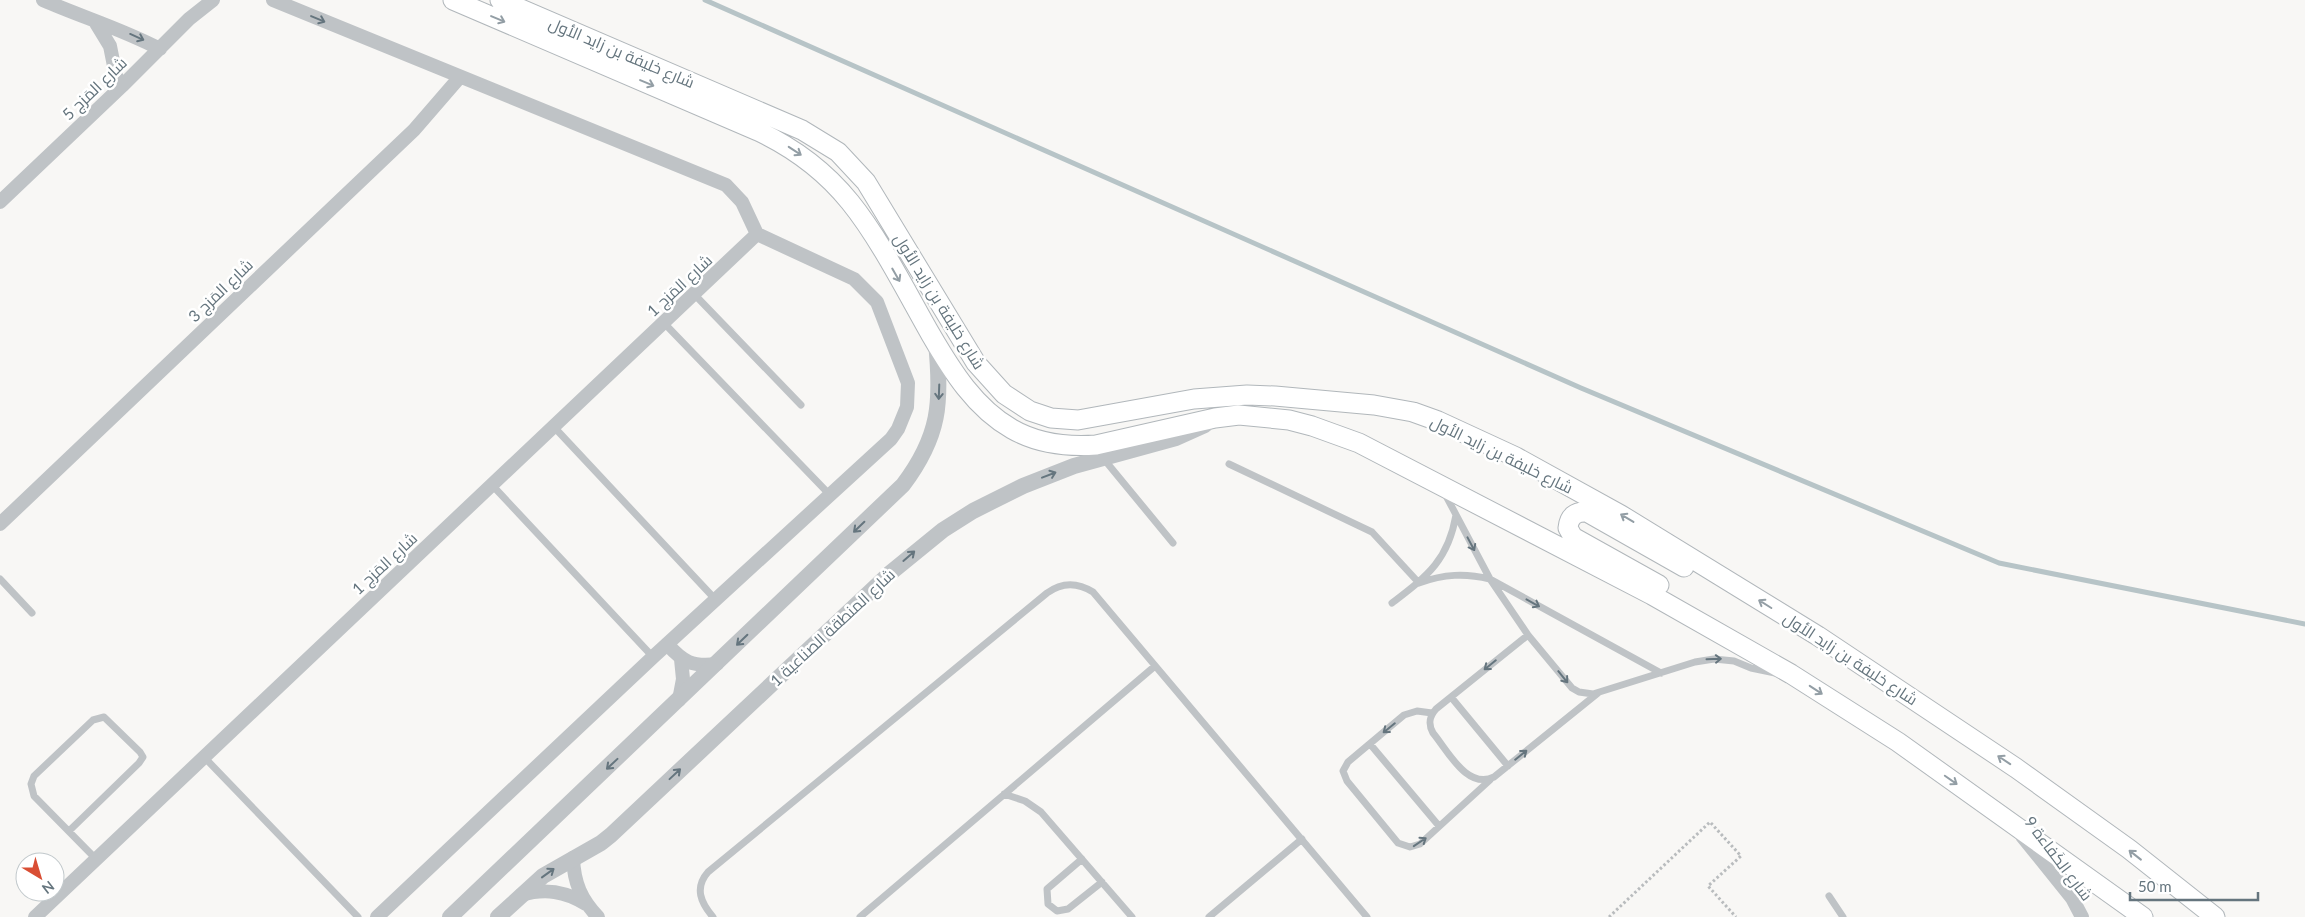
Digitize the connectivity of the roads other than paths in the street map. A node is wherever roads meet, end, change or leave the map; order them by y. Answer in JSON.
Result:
{"nodes":[{"id":1,"x":43,"y":0,"type":"edge"},
{"id":2,"x":213,"y":0,"type":"edge"},
{"id":3,"x":273,"y":0,"type":"edge"},
{"id":4,"x":453,"y":0,"type":"edge"},
{"id":5,"x":500,"y":0,"type":"edge"},
{"id":6,"x":96,"y":23,"type":"junction"},
{"id":7,"x":160,"y":48,"type":"junction"},
{"id":8,"x":460,"y":78,"type":"junction"},
{"id":9,"x":122,"y":86,"type":"junction"},
{"id":10,"x":0,"y":202,"type":"edge"},
{"id":11,"x":757,"y":234,"type":"junction"},
{"id":12,"x":694,"y":294,"type":"junction"},
{"id":13,"x":664,"y":323,"type":"junction"},
{"id":14,"x":936,"y":343,"type":"junction"},
{"id":15,"x":801,"y":404,"type":"dead end"},
{"id":16,"x":1215,"y":418,"type":"junction"},
{"id":17,"x":554,"y":427,"type":"junction"},
{"id":18,"x":1103,"y":458,"type":"junction"},
{"id":19,"x":1229,"y":464,"type":"dead end"},
{"id":20,"x":492,"y":485,"type":"junction"},
{"id":21,"x":1440,"y":485,"type":"junction"},
{"id":22,"x":830,"y":495,"type":"junction"},
{"id":23,"x":1456,"y":515,"type":"junction"},
{"id":24,"x":0,"y":524,"type":"edge"},
{"id":25,"x":1173,"y":543,"type":"dead end"},
{"id":26,"x":1712,"y":571,"type":"junction"},
{"id":27,"x":0,"y":579,"type":"edge"},
{"id":28,"x":1490,"y":580,"type":"junction"},
{"id":29,"x":1419,"y":583,"type":"junction"},
{"id":30,"x":716,"y":599,"type":"junction"},
{"id":31,"x":1392,"y":603,"type":"dead end"},
{"id":32,"x":32,"y":613,"type":"dead end"},
{"id":33,"x":1528,"y":634,"type":"junction"},
{"id":34,"x":1723,"y":634,"type":"junction"},
{"id":35,"x":667,"y":644,"type":"junction"},
{"id":36,"x":653,"y":657,"type":"junction"},
{"id":37,"x":681,"y":659,"type":"junction"},
{"id":38,"x":718,"y":664,"type":"junction"},
{"id":39,"x":1156,"y":666,"type":"junction"},
{"id":40,"x":1661,"y":673,"type":"junction"},
{"id":41,"x":1791,"y":674,"type":"junction"},
{"id":42,"x":1600,"y":692,"type":"junction"},
{"id":43,"x":1452,"y":697,"type":"junction"},
{"id":44,"x":679,"y":700,"type":"junction"},
{"id":45,"x":1432,"y":713,"type":"junction"},
{"id":46,"x":1370,"y":744,"type":"junction"},
{"id":47,"x":204,"y":757,"type":"junction"},
{"id":48,"x":1508,"y":766,"type":"junction"},
{"id":49,"x":1494,"y":777,"type":"junction"},
{"id":50,"x":1004,"y":794,"type":"junction"},
{"id":51,"x":2008,"y":820,"type":"junction"},
{"id":52,"x":1438,"y":826,"type":"junction"},
{"id":53,"x":69,"y":831,"type":"junction"},
{"id":54,"x":1302,"y":839,"type":"junction"},
{"id":55,"x":573,"y":858,"type":"junction"},
{"id":56,"x":1082,"y":859,"type":"junction"},
{"id":57,"x":96,"y":860,"type":"junction"},
{"id":58,"x":1102,"y":882,"type":"junction"},
{"id":59,"x":521,"y":895,"type":"junction"},
{"id":60,"x":1828,"y":896,"type":"dead end"},
{"id":61,"x":586,"y":904,"type":"junction"},
{"id":62,"x":35,"y":917,"type":"edge"},
{"id":63,"x":358,"y":917,"type":"edge"},
{"id":64,"x":377,"y":917,"type":"edge"},
{"id":65,"x":450,"y":917,"type":"edge"},
{"id":66,"x":498,"y":917,"type":"edge"},
{"id":67,"x":598,"y":917,"type":"edge"},
{"id":68,"x":713,"y":917,"type":"edge"},
{"id":69,"x":860,"y":917,"type":"edge"},
{"id":70,"x":1132,"y":917,"type":"edge"},
{"id":71,"x":1209,"y":917,"type":"edge"},
{"id":72,"x":1367,"y":917,"type":"edge"},
{"id":73,"x":1843,"y":917,"type":"edge"},
{"id":74,"x":2082,"y":917,"type":"edge"},
{"id":75,"x":2142,"y":917,"type":"edge"},
{"id":76,"x":2215,"y":917,"type":"edge"}],
"edges":[{"from":1,"to":6,"type":"street"},
{"from":2,"to":7,"type":"street","name":"شارع المَزج 5"},
{"from":3,"to":8,"type":"street","one_way":true},
{"from":4,"to":14,"type":"main road","name":"شارع خليفة بن زايد الأول","one_way":true},
{"from":26,"to":5,"type":"main road","name":"شارع خليفة بن زايد الأول","one_way":true},
{"from":6,"to":7,"type":"street","one_way":true},
{"from":6,"to":9,"type":"street"},
{"from":7,"to":9,"type":"street","name":"شارع المَزج 5"},
{"from":8,"to":11,"type":"street"},
{"from":8,"to":24,"type":"street","name":"شارع المَزج 3"},
{"from":9,"to":10,"type":"street","name":"شارع المَزج 5"},
{"from":11,"to":12,"type":"street","name":"شارع المَزج 1"},
{"from":11,"to":22,"type":"street"},
{"from":12,"to":13,"type":"street","name":"شارع المَزج 1"},
{"from":12,"to":15,"type":"lane"},
{"from":13,"to":17,"type":"street","name":"شارع المَزج 1"},
{"from":13,"to":22,"type":"lane"},
{"from":14,"to":16,"type":"main road","name":"شارع خليفة بن زايد الأول"},
{"from":14,"to":38,"type":"street","one_way":true},
{"from":16,"to":18,"type":"street","name":"شارع المنطقة الصناعية 1"},
{"from":16,"to":21,"type":"main road","name":"شارع خليفة بن زايد الأول"},
{"from":17,"to":20,"type":"street","name":"شارع المَزج 1"},
{"from":17,"to":30,"type":"lane"},
{"from":18,"to":25,"type":"lane"},
{"from":55,"to":18,"type":"street","name":"شارع المنطقة الصناعية 1","one_way":true},
{"from":19,"to":29,"type":"lane"},
{"from":20,"to":36,"type":"lane"},
{"from":20,"to":47,"type":"street","name":"شارع المَزج 1"},
{"from":21,"to":23,"type":"lane"},
{"from":21,"to":34,"type":"main road","name":"شارع خليفة بن زايد الأول"},
{"from":22,"to":30,"type":"street"},
{"from":23,"to":28,"type":"lane","one_way":true},
{"from":23,"to":29,"type":"lane"},
{"from":26,"to":34,"type":"main road"},
{"from":76,"to":26,"type":"main road","name":"شارع خليفة بن زايد الأول","one_way":true},
{"from":27,"to":32,"type":"lane"},
{"from":28,"to":29,"type":"lane"},
{"from":28,"to":33,"type":"lane"},
{"from":28,"to":40,"type":"lane","one_way":true},
{"from":29,"to":31,"type":"lane"},
{"from":30,"to":35,"type":"street"},
{"from":33,"to":42,"type":"lane","one_way":true},
{"from":33,"to":43,"type":"lane","one_way":true},
{"from":34,"to":41,"type":"main road","name":"شارع خليفة بن زايد الأول"},
{"from":35,"to":36,"type":"street"},
{"from":35,"to":37,"type":"street"},
{"from":36,"to":64,"type":"street"},
{"from":37,"to":38,"type":"street"},
{"from":37,"to":44,"type":"street"},
{"from":38,"to":44,"type":"street"},
{"from":39,"to":50,"type":"lane"},
{"from":39,"to":54,"type":"lane"},
{"from":39,"to":68,"type":"lane"},
{"from":40,"to":41,"type":"lane","one_way":true},
{"from":40,"to":42,"type":"lane"},
{"from":41,"to":51,"type":"main road","name":"شارع خليفة بن زايد الأول","one_way":true},
{"from":48,"to":42,"type":"lane","one_way":true},
{"from":43,"to":45,"type":"lane"},
{"from":43,"to":48,"type":"lane"},
{"from":44,"to":65,"type":"street","one_way":true},
{"from":45,"to":46,"type":"lane","one_way":true},
{"from":45,"to":49,"type":"lane"},
{"from":46,"to":52,"type":"lane"},
{"from":46,"to":52,"type":"lane","one_way":true},
{"from":47,"to":57,"type":"street","name":"شارع المَزج 1"},
{"from":47,"to":63,"type":"lane"},
{"from":48,"to":49,"type":"lane"},
{"from":49,"to":52,"type":"lane"},
{"from":50,"to":56,"type":"lane"},
{"from":50,"to":69,"type":"lane"},
{"from":51,"to":74,"type":"street","name":"شارع الكَفاءة 9"},
{"from":51,"to":75,"type":"main road","name":"شارع خليفة بن زايد الأول"},
{"from":53,"to":53,"type":"lane"},
{"from":53,"to":57,"type":"lane"},
{"from":54,"to":71,"type":"lane"},
{"from":54,"to":72,"type":"lane"},
{"from":59,"to":55,"type":"street","name":"شارع المنطقة الصناعية 1","one_way":true},
{"from":55,"to":61,"type":"street"},
{"from":56,"to":58,"type":"lane"},
{"from":56,"to":58,"type":"lane"},
{"from":57,"to":62,"type":"street","name":"شارع المَزج 1"},
{"from":58,"to":70,"type":"lane"},
{"from":59,"to":61,"type":"street"},
{"from":59,"to":66,"type":"street","name":"شارع المنطقة الصناعية 1"},
{"from":60,"to":73,"type":"lane"},
{"from":61,"to":67,"type":"street"}]}
